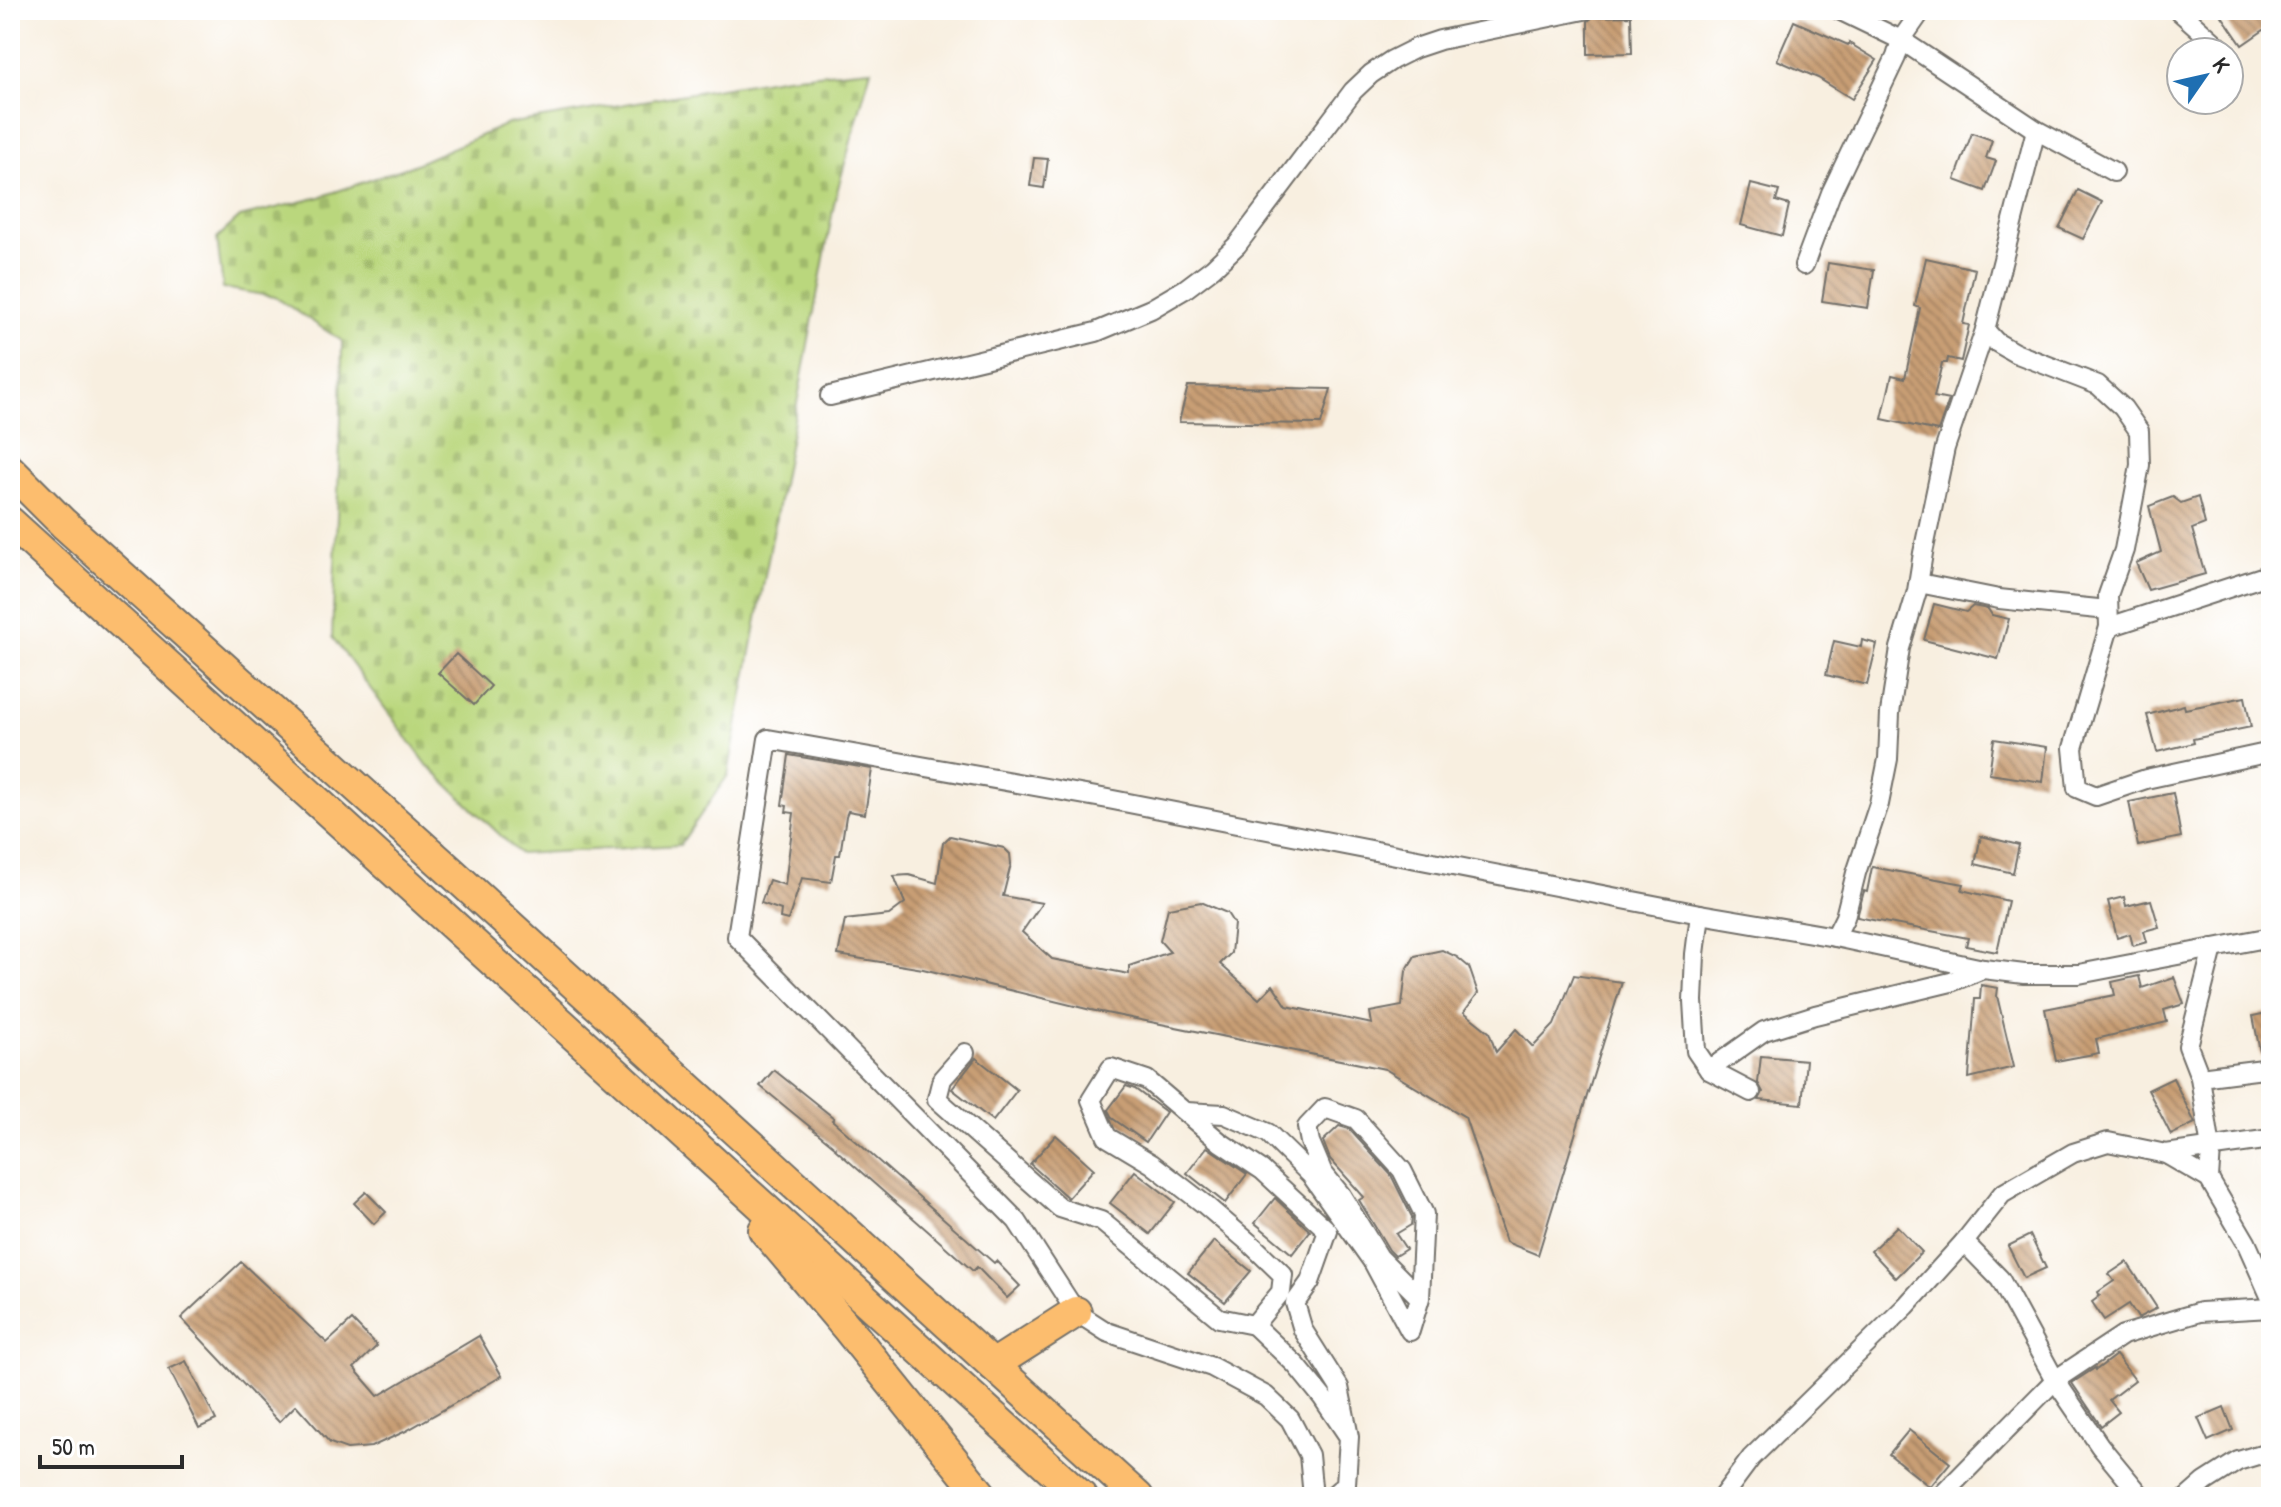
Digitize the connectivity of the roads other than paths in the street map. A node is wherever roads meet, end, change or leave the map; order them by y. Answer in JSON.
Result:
{"nodes":[{"id":1,"x":1584,"y":10,"type":"edge"},
{"id":2,"x":1839,"y":10,"type":"edge"},
{"id":3,"x":1922,"y":10,"type":"edge"},
{"id":4,"x":2178,"y":10,"type":"edge"},
{"id":5,"x":2207,"y":36,"type":"edge"},
{"id":6,"x":1901,"y":40,"type":"junction"},
{"id":7,"x":2036,"y":130,"type":"junction"},
{"id":8,"x":2114,"y":172,"type":"dead end"},
{"id":9,"x":1804,"y":265,"type":"dead end"},
{"id":10,"x":1985,"y":330,"type":"junction"},
{"id":11,"x":830,"y":396,"type":"dead end"},
{"id":12,"x":10,"y":470,"type":"edge"},
{"id":13,"x":10,"y":522,"type":"edge"},
{"id":14,"x":2271,"y":574,"type":"edge"},
{"id":15,"x":1919,"y":583,"type":"junction"},
{"id":16,"x":2109,"y":618,"type":"junction"},
{"id":17,"x":2271,"y":752,"type":"edge"},
{"id":18,"x":424,"y":900,"type":"junction"},
{"id":19,"x":1700,"y":914,"type":"junction"},
{"id":20,"x":1835,"y":937,"type":"junction"},
{"id":21,"x":2271,"y":937,"type":"edge"},
{"id":22,"x":2213,"y":948,"type":"junction"},
{"id":23,"x":1983,"y":969,"type":"junction"},
{"id":24,"x":965,"y":1053,"type":"dead end"},
{"id":25,"x":2271,"y":1068,"type":"edge"},
{"id":26,"x":1709,"y":1070,"type":"junction"},
{"id":27,"x":2200,"y":1077,"type":"junction"},
{"id":28,"x":1751,"y":1092,"type":"dead end"},
{"id":29,"x":1186,"y":1112,"type":"junction"},
{"id":30,"x":2271,"y":1139,"type":"edge"},
{"id":31,"x":2211,"y":1149,"type":"junction"},
{"id":32,"x":2166,"y":1154,"type":"junction"},
{"id":33,"x":2209,"y":1179,"type":"junction"},
{"id":34,"x":1964,"y":1242,"type":"junction"},
{"id":35,"x":1420,"y":1298,"type":"junction"},
{"id":36,"x":2271,"y":1298,"type":"edge"},
{"id":37,"x":2271,"y":1308,"type":"edge"},
{"id":38,"x":1076,"y":1312,"type":"junction"},
{"id":39,"x":1254,"y":1325,"type":"junction"},
{"id":40,"x":993,"y":1365,"type":"junction"},
{"id":41,"x":2055,"y":1380,"type":"junction"},
{"id":42,"x":1349,"y":1437,"type":"junction"},
{"id":43,"x":2271,"y":1451,"type":"edge"},
{"id":44,"x":983,"y":1497,"type":"edge"},
{"id":45,"x":1082,"y":1497,"type":"edge"},
{"id":46,"x":1138,"y":1497,"type":"edge"},
{"id":47,"x":1313,"y":1497,"type":"edge"},
{"id":48,"x":1331,"y":1497,"type":"edge"},
{"id":49,"x":1722,"y":1497,"type":"edge"},
{"id":50,"x":1940,"y":1497,"type":"edge"},
{"id":51,"x":2142,"y":1497,"type":"edge"},
{"id":52,"x":2188,"y":1497,"type":"edge"}],
"edges":[{"from":1,"to":11,"type":"street"},
{"from":2,"to":6,"type":"street"},
{"from":3,"to":6,"type":"street"},
{"from":4,"to":5,"type":"street"},
{"from":6,"to":7,"type":"street"},
{"from":6,"to":9,"type":"street"},
{"from":7,"to":8,"type":"street"},
{"from":7,"to":10,"type":"street"},
{"from":10,"to":15,"type":"street"},
{"from":10,"to":16,"type":"street"},
{"from":12,"to":40,"type":"highway"},
{"from":13,"to":18,"type":"highway"},
{"from":14,"to":16,"type":"street"},
{"from":15,"to":16,"type":"street"},
{"from":15,"to":20,"type":"street"},
{"from":16,"to":17,"type":"street"},
{"from":18,"to":44,"type":"highway"},
{"from":18,"to":45,"type":"highway"},
{"from":19,"to":20,"type":"street"},
{"from":19,"to":26,"type":"street"},
{"from":19,"to":38,"type":"street"},
{"from":20,"to":23,"type":"street"},
{"from":21,"to":22,"type":"street"},
{"from":22,"to":23,"type":"street"},
{"from":22,"to":27,"type":"street"},
{"from":23,"to":26,"type":"street"},
{"from":24,"to":39,"type":"street"},
{"from":25,"to":27,"type":"street"},
{"from":26,"to":28,"type":"street"},
{"from":27,"to":31,"type":"street"},
{"from":29,"to":35,"type":"street"},
{"from":29,"to":39,"type":"street"},
{"from":29,"to":42,"type":"street"},
{"from":30,"to":31,"type":"street"},
{"from":31,"to":32,"type":"street"},
{"from":31,"to":33,"type":"street"},
{"from":32,"to":33,"type":"street"},
{"from":32,"to":34,"type":"street"},
{"from":33,"to":36,"type":"street"},
{"from":34,"to":41,"type":"street"},
{"from":34,"to":49,"type":"street"},
{"from":35,"to":35,"type":"street"},
{"from":37,"to":41,"type":"street"},
{"from":38,"to":40,"type":"highway"},
{"from":38,"to":47,"type":"street"},
{"from":39,"to":42,"type":"street"},
{"from":40,"to":46,"type":"highway"},
{"from":41,"to":50,"type":"street"},
{"from":41,"to":51,"type":"street"},
{"from":42,"to":48,"type":"street"},
{"from":43,"to":52,"type":"street"}]}
